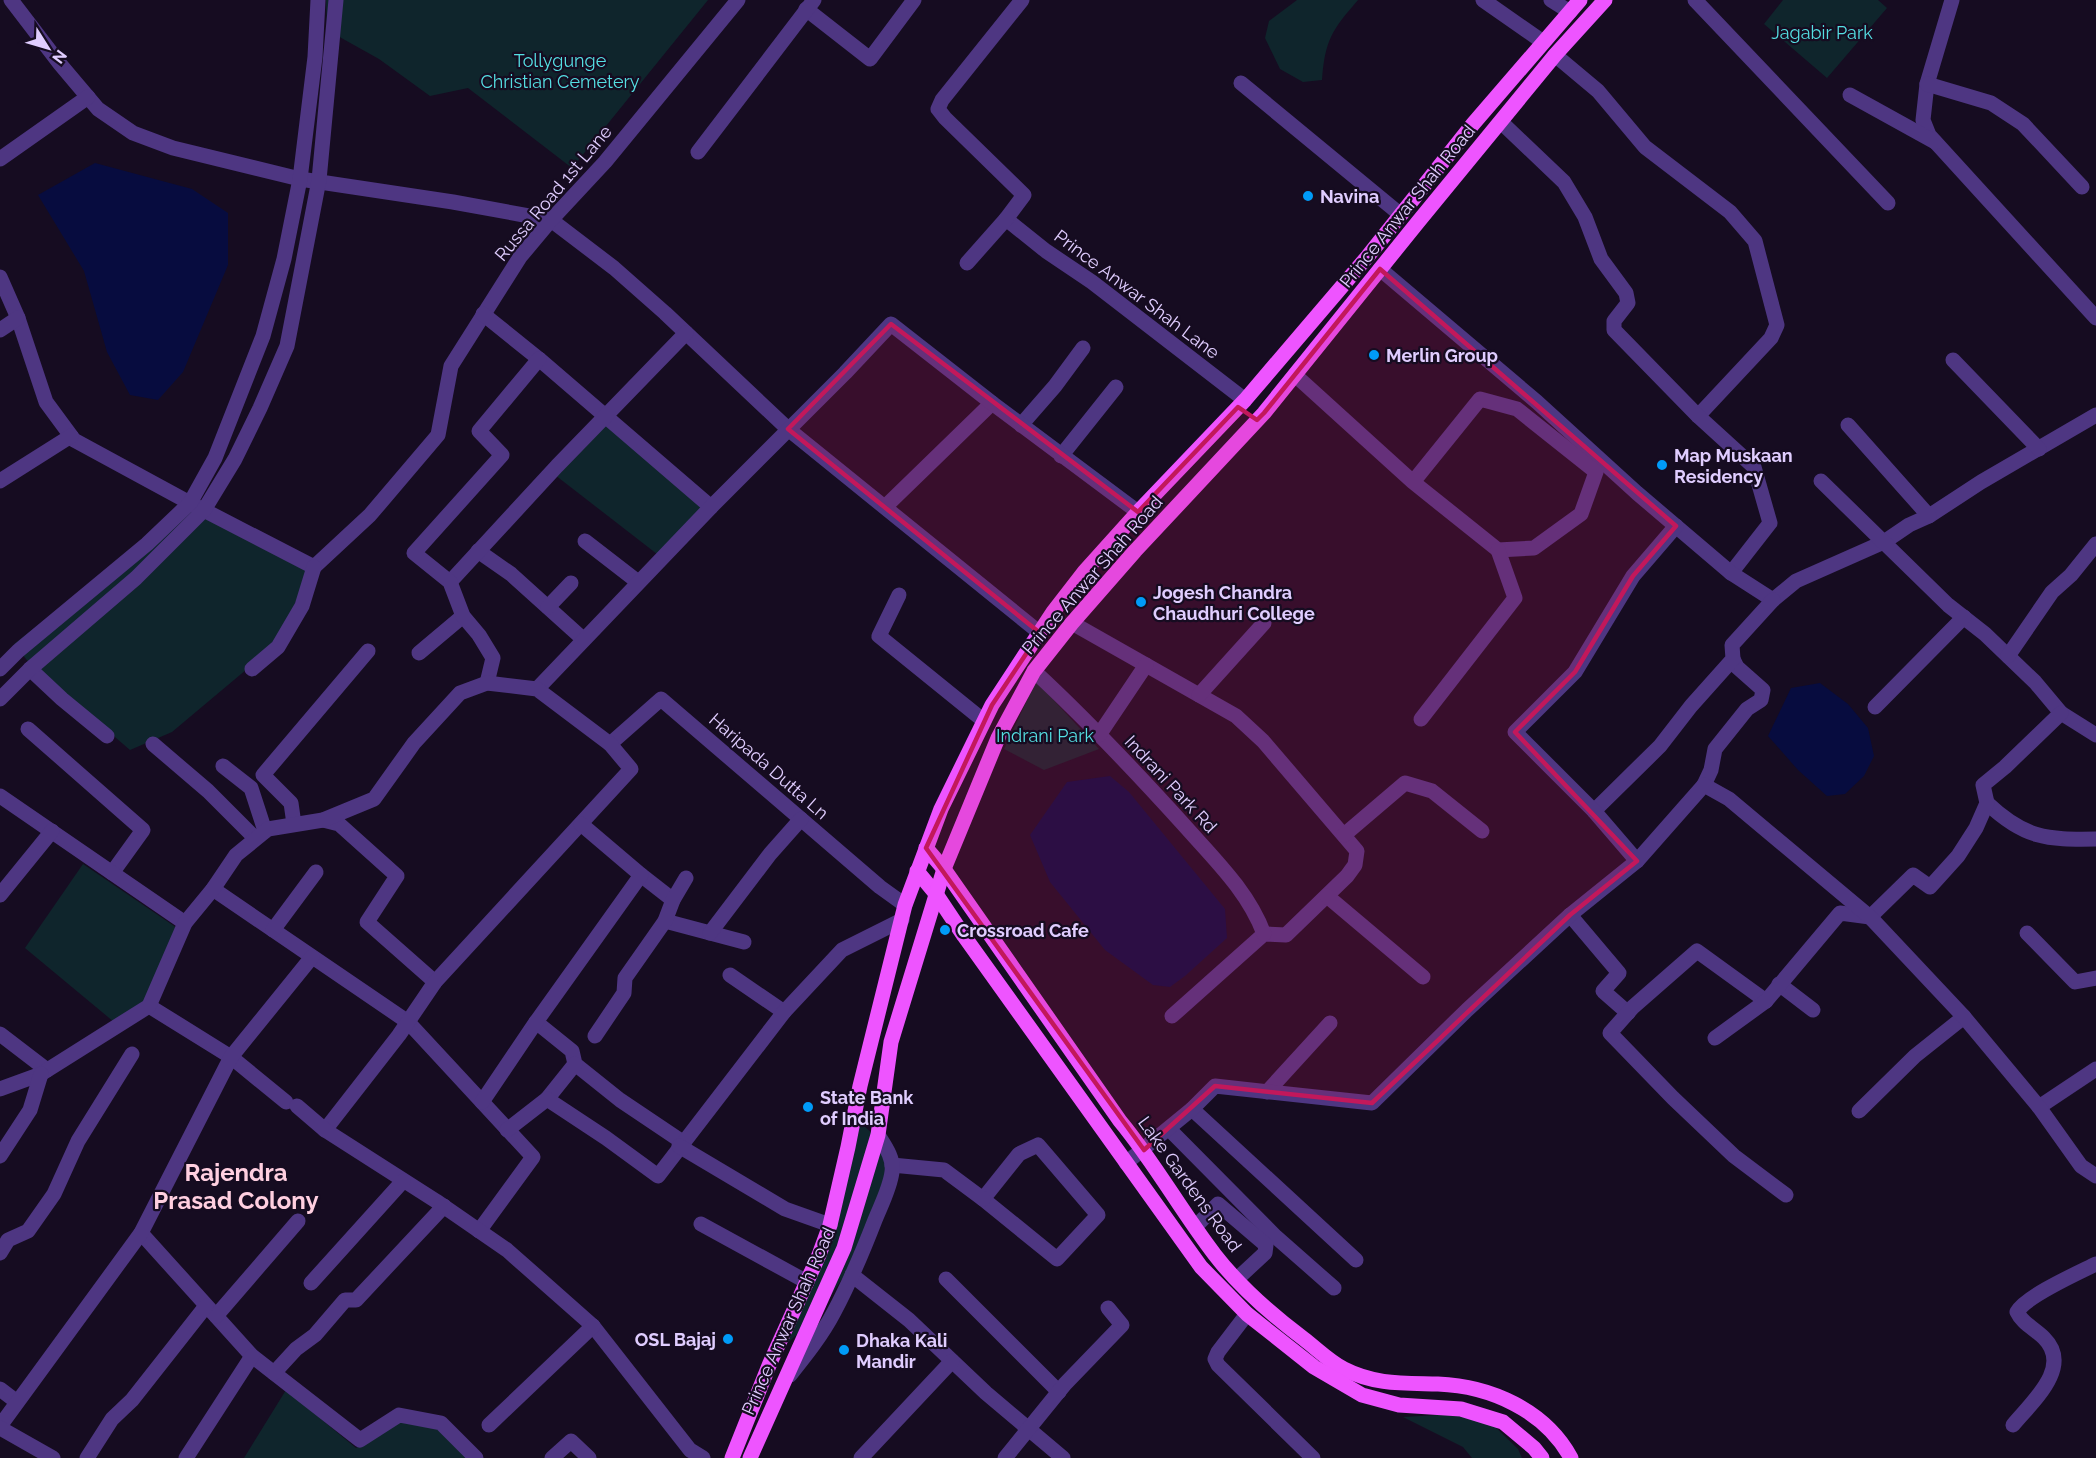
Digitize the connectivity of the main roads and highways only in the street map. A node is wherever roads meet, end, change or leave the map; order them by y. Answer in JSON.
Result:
{"nodes":[{"id":1,"x":1580,"y":0,"type":"edge"},
{"id":2,"x":1605,"y":0,"type":"edge"},
{"id":3,"x":1242,"y":404,"type":"junction"},
{"id":4,"x":1257,"y":420,"type":"junction"},
{"id":5,"x":926,"y":848,"type":"junction"},
{"id":6,"x":944,"y":868,"type":"junction"},
{"id":7,"x":917,"y":871,"type":"junction"},
{"id":8,"x":936,"y":894,"type":"junction"},
{"id":9,"x":732,"y":1458,"type":"edge"},
{"id":10,"x":750,"y":1458,"type":"edge"},
{"id":11,"x":1542,"y":1458,"type":"edge"},
{"id":12,"x":1571,"y":1458,"type":"edge"}],
"edges":[{"from":1,"to":3,"type":"main road","name":"Prince Anwar Shah Road"},
{"from":2,"to":4,"type":"main road","name":"Prince Anwar Shah Road"},
{"from":3,"to":4,"type":"main road"},
{"from":3,"to":5,"type":"main road","name":"Prince Anwar Shah Road"},
{"from":4,"to":6,"type":"main road","name":"Prince Anwar Shah Road"},
{"from":5,"to":6,"type":"main road","name":"Lake Gardens Road"},
{"from":5,"to":7,"type":"main road","name":"Prince Anwar Shah Road"},
{"from":6,"to":8,"type":"main road","name":"Prince Anwar Shah Road"},
{"from":6,"to":12,"type":"main road","name":"Lake Gardens Road"},
{"from":7,"to":8,"type":"main road"},
{"from":7,"to":9,"type":"main road","name":"Prince Anwar Shah Road"},
{"from":8,"to":10,"type":"main road","name":"Prince Anwar Shah Road"},
{"from":8,"to":11,"type":"main road"}]}
